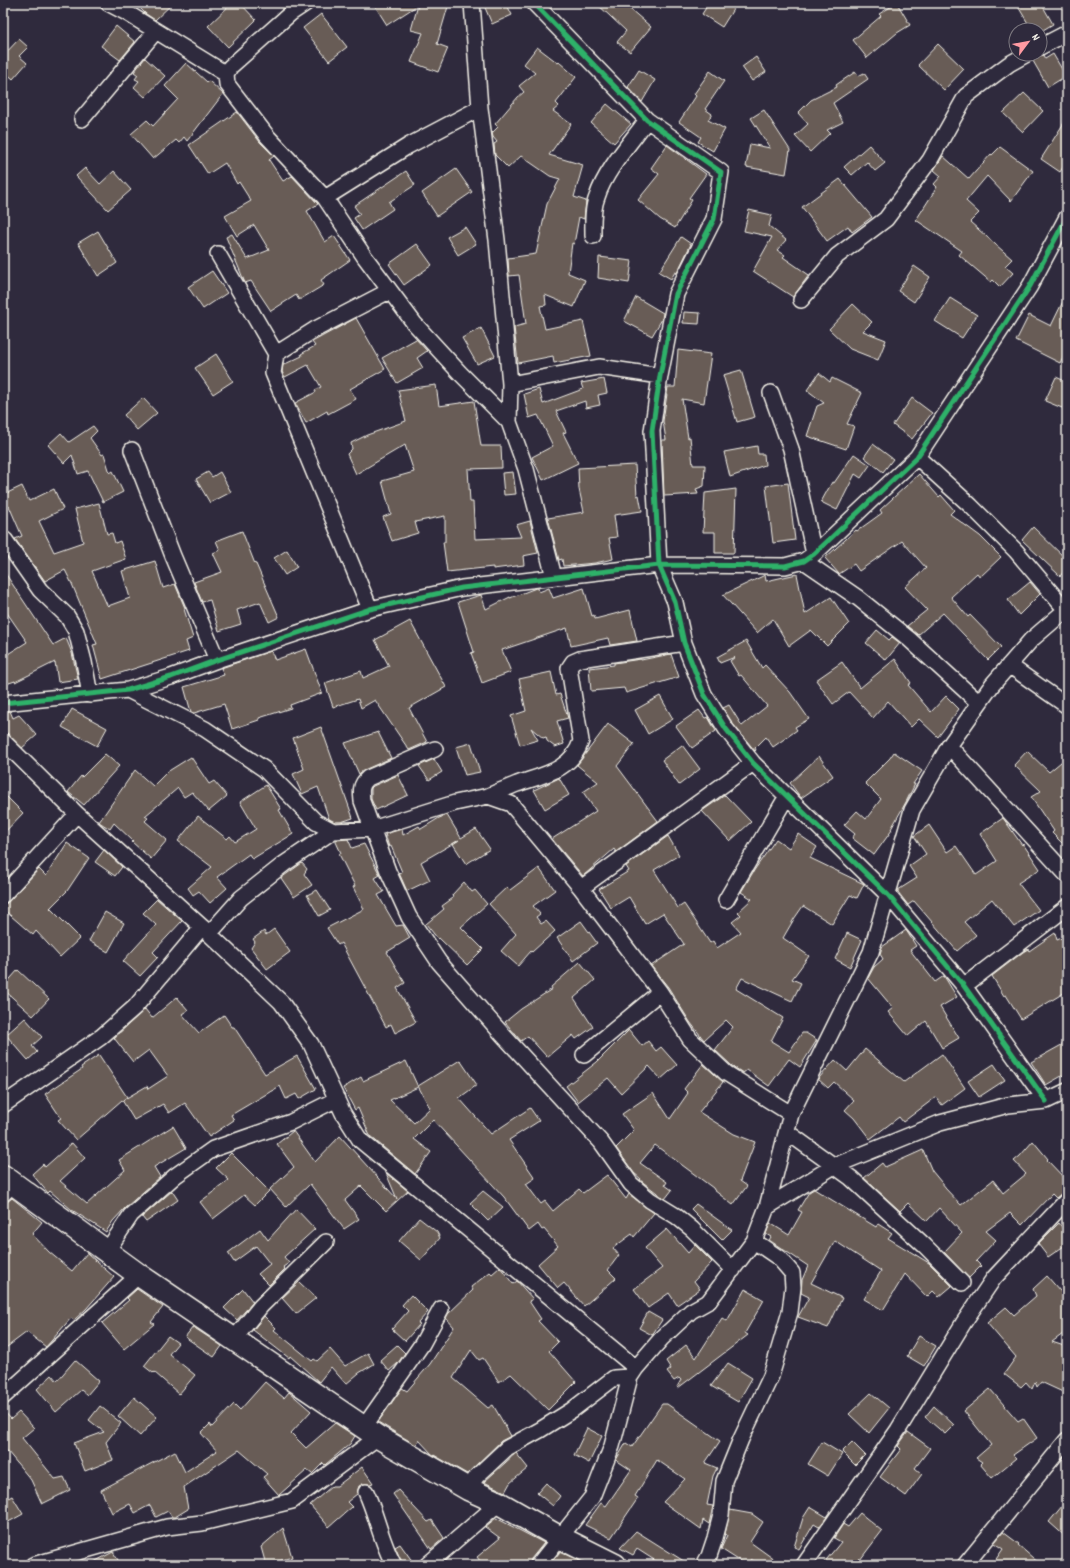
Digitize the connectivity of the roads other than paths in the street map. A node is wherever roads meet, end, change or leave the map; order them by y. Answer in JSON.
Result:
{"nodes":[{"id":1,"x":306,"y":3,"type":"edge"},
{"id":2,"x":472,"y":3,"type":"edge"},
{"id":3,"x":534,"y":3,"type":"edge"},
{"id":4,"x":113,"y":4,"type":"edge"},
{"id":5,"x":156,"y":31,"type":"junction"},
{"id":6,"x":1067,"y":33,"type":"edge"},
{"id":7,"x":1048,"y":43,"type":"edge"},
{"id":8,"x":1013,"y":62,"type":"edge"},
{"id":9,"x":226,"y":74,"type":"junction"},
{"id":10,"x":480,"y":108,"type":"junction"},
{"id":11,"x":82,"y":119,"type":"dead end"},
{"id":12,"x":647,"y":120,"type":"junction"},
{"id":13,"x":325,"y":198,"type":"junction"},
{"id":14,"x":1067,"y":217,"type":"edge"},
{"id":15,"x":593,"y":236,"type":"dead end"},
{"id":16,"x":218,"y":254,"type":"dead end"},
{"id":17,"x":389,"y":291,"type":"junction"},
{"id":18,"x":801,"y":300,"type":"dead end"},
{"id":19,"x":276,"y":354,"type":"junction"},
{"id":20,"x":660,"y":376,"type":"junction"},
{"id":21,"x":510,"y":384,"type":"junction"},
{"id":22,"x":772,"y":393,"type":"dead end"},
{"id":23,"x":509,"y":422,"type":"junction"},
{"id":24,"x":132,"y":450,"type":"dead end"},
{"id":25,"x":917,"y":457,"type":"junction"},
{"id":26,"x":5,"y":540,"type":"dead end"},
{"id":27,"x":809,"y":558,"type":"junction"},
{"id":28,"x":659,"y":565,"type":"junction"},
{"id":29,"x":554,"y":577,"type":"junction"},
{"id":30,"x":370,"y":608,"type":"junction"},
{"id":31,"x":1066,"y":610,"type":"edge"},
{"id":32,"x":684,"y":642,"type":"junction"},
{"id":33,"x":217,"y":660,"type":"junction"},
{"id":34,"x":1009,"y":665,"type":"junction"},
{"id":35,"x":128,"y":690,"type":"junction"},
{"id":36,"x":90,"y":695,"type":"junction"},
{"id":37,"x":3,"y":703,"type":"edge"},
{"id":38,"x":979,"y":703,"type":"junction"},
{"id":39,"x":1067,"y":706,"type":"edge"},
{"id":40,"x":3,"y":741,"type":"edge"},
{"id":41,"x":949,"y":746,"type":"junction"},
{"id":42,"x":435,"y":749,"type":"dead end"},
{"id":43,"x":753,"y":763,"type":"junction"},
{"id":44,"x":488,"y":796,"type":"junction"},
{"id":45,"x":787,"y":796,"type":"junction"},
{"id":46,"x":77,"y":814,"type":"junction"},
{"id":47,"x":372,"y":829,"type":"junction"},
{"id":48,"x":333,"y":831,"type":"junction"},
{"id":49,"x":1067,"y":875,"type":"edge"},
{"id":50,"x":581,"y":888,"type":"junction"},
{"id":51,"x":3,"y":894,"type":"edge"},
{"id":52,"x":888,"y":895,"type":"junction"},
{"id":53,"x":726,"y":900,"type":"dead end"},
{"id":54,"x":1067,"y":907,"type":"edge"},
{"id":55,"x":206,"y":930,"type":"junction"},
{"id":56,"x":964,"y":986,"type":"junction"},
{"id":57,"x":660,"y":992,"type":"junction"},
{"id":58,"x":584,"y":1055,"type":"dead end"},
{"id":59,"x":1067,"y":1091,"type":"edge"},
{"id":60,"x":337,"y":1099,"type":"junction"},
{"id":61,"x":1046,"y":1100,"type":"junction"},
{"id":62,"x":3,"y":1105,"type":"edge"},
{"id":63,"x":791,"y":1114,"type":"junction"},
{"id":64,"x":787,"y":1132,"type":"junction"},
{"id":65,"x":834,"y":1166,"type":"junction"},
{"id":66,"x":7,"y":1184,"type":"edge"},
{"id":67,"x":1067,"y":1200,"type":"edge"},
{"id":68,"x":767,"y":1207,"type":"junction"},
{"id":69,"x":754,"y":1241,"type":"junction"},
{"id":70,"x":326,"y":1242,"type":"dead end"},
{"id":71,"x":107,"y":1251,"type":"junction"},
{"id":72,"x":732,"y":1270,"type":"junction"},
{"id":73,"x":138,"y":1274,"type":"junction"},
{"id":74,"x":962,"y":1282,"type":"dead end"},
{"id":75,"x":441,"y":1309,"type":"dead end"},
{"id":76,"x":234,"y":1339,"type":"junction"},
{"id":77,"x":633,"y":1372,"type":"junction"},
{"id":78,"x":3,"y":1397,"type":"edge"},
{"id":79,"x":371,"y":1432,"type":"junction"},
{"id":80,"x":1067,"y":1440,"type":"edge"},
{"id":81,"x":468,"y":1489,"type":"junction"},
{"id":82,"x":366,"y":1492,"type":"dead end"},
{"id":83,"x":499,"y":1503,"type":"junction"},
{"id":84,"x":559,"y":1537,"type":"junction"},
{"id":85,"x":33,"y":1565,"type":"edge"},
{"id":86,"x":394,"y":1565,"type":"edge"},
{"id":87,"x":427,"y":1565,"type":"edge"},
{"id":88,"x":538,"y":1565,"type":"edge"},
{"id":89,"x":615,"y":1565,"type":"edge"},
{"id":90,"x":704,"y":1565,"type":"edge"},
{"id":91,"x":804,"y":1565,"type":"edge"},
{"id":92,"x":965,"y":1565,"type":"edge"}],
"edges":[{"from":1,"to":9,"type":"street"},
{"from":2,"to":10,"type":"street"},
{"from":3,"to":12,"type":"street"},
{"from":4,"to":5,"type":"street"},
{"from":5,"to":9,"type":"street"},
{"from":5,"to":11,"type":"street"},
{"from":6,"to":7,"type":"street"},
{"from":8,"to":18,"type":"street"},
{"from":9,"to":13,"type":"street"},
{"from":10,"to":13,"type":"street"},
{"from":10,"to":21,"type":"street"},
{"from":12,"to":15,"type":"street"},
{"from":12,"to":20,"type":"street"},
{"from":13,"to":17,"type":"street"},
{"from":14,"to":25,"type":"street"},
{"from":16,"to":19,"type":"street"},
{"from":17,"to":19,"type":"street"},
{"from":17,"to":23,"type":"street"},
{"from":19,"to":30,"type":"street"},
{"from":20,"to":21,"type":"street"},
{"from":20,"to":28,"type":"street"},
{"from":21,"to":23,"type":"street"},
{"from":22,"to":27,"type":"street"},
{"from":23,"to":29,"type":"street"},
{"from":24,"to":33,"type":"street"},
{"from":25,"to":27,"type":"street"},
{"from":25,"to":31,"type":"street"},
{"from":26,"to":36,"type":"street"},
{"from":27,"to":28,"type":"street"},
{"from":27,"to":38,"type":"street"},
{"from":28,"to":29,"type":"street"},
{"from":28,"to":32,"type":"street"},
{"from":29,"to":30,"type":"street"},
{"from":30,"to":33,"type":"street"},
{"from":31,"to":34,"type":"street"},
{"from":32,"to":43,"type":"street"},
{"from":32,"to":44,"type":"street"},
{"from":33,"to":35,"type":"street"},
{"from":34,"to":38,"type":"street"},
{"from":34,"to":39,"type":"street"},
{"from":35,"to":36,"type":"street"},
{"from":35,"to":48,"type":"street"},
{"from":36,"to":37,"type":"street"},
{"from":38,"to":41,"type":"street"},
{"from":40,"to":46,"type":"street"},
{"from":41,"to":49,"type":"street"},
{"from":41,"to":52,"type":"street"},
{"from":42,"to":47,"type":"street"},
{"from":43,"to":45,"type":"street"},
{"from":43,"to":50,"type":"street"},
{"from":44,"to":47,"type":"street"},
{"from":44,"to":50,"type":"street"},
{"from":45,"to":52,"type":"street"},
{"from":45,"to":53,"type":"street"},
{"from":46,"to":51,"type":"street"},
{"from":46,"to":55,"type":"street"},
{"from":47,"to":48,"type":"street"},
{"from":47,"to":72,"type":"street"},
{"from":48,"to":55,"type":"street"},
{"from":50,"to":57,"type":"street"},
{"from":52,"to":56,"type":"street"},
{"from":52,"to":63,"type":"street"},
{"from":54,"to":56,"type":"street"},
{"from":55,"to":60,"type":"street"},
{"from":55,"to":62,"type":"street"},
{"from":56,"to":61,"type":"street"},
{"from":57,"to":58,"type":"street"},
{"from":57,"to":63,"type":"street"},
{"from":59,"to":61,"type":"street"},
{"from":60,"to":71,"type":"street"},
{"from":60,"to":77,"type":"street"},
{"from":61,"to":65,"type":"street"},
{"from":63,"to":64,"type":"street"},
{"from":64,"to":65,"type":"street"},
{"from":64,"to":68,"type":"street"},
{"from":65,"to":68,"type":"street"},
{"from":65,"to":74,"type":"street"},
{"from":66,"to":71,"type":"street"},
{"from":67,"to":91,"type":"street"},
{"from":68,"to":69,"type":"street"},
{"from":69,"to":72,"type":"street"},
{"from":69,"to":90,"type":"street"},
{"from":70,"to":76,"type":"street"},
{"from":71,"to":73,"type":"street"},
{"from":72,"to":77,"type":"street"},
{"from":73,"to":76,"type":"street"},
{"from":73,"to":78,"type":"street"},
{"from":75,"to":79,"type":"street"},
{"from":76,"to":79,"type":"street"},
{"from":77,"to":81,"type":"street"},
{"from":77,"to":84,"type":"street"},
{"from":79,"to":81,"type":"street"},
{"from":79,"to":85,"type":"street"},
{"from":80,"to":92,"type":"street"},
{"from":81,"to":83,"type":"street"},
{"from":82,"to":86,"type":"street"},
{"from":83,"to":84,"type":"street"},
{"from":83,"to":87,"type":"street"},
{"from":84,"to":88,"type":"street"},
{"from":84,"to":89,"type":"street"}]}
